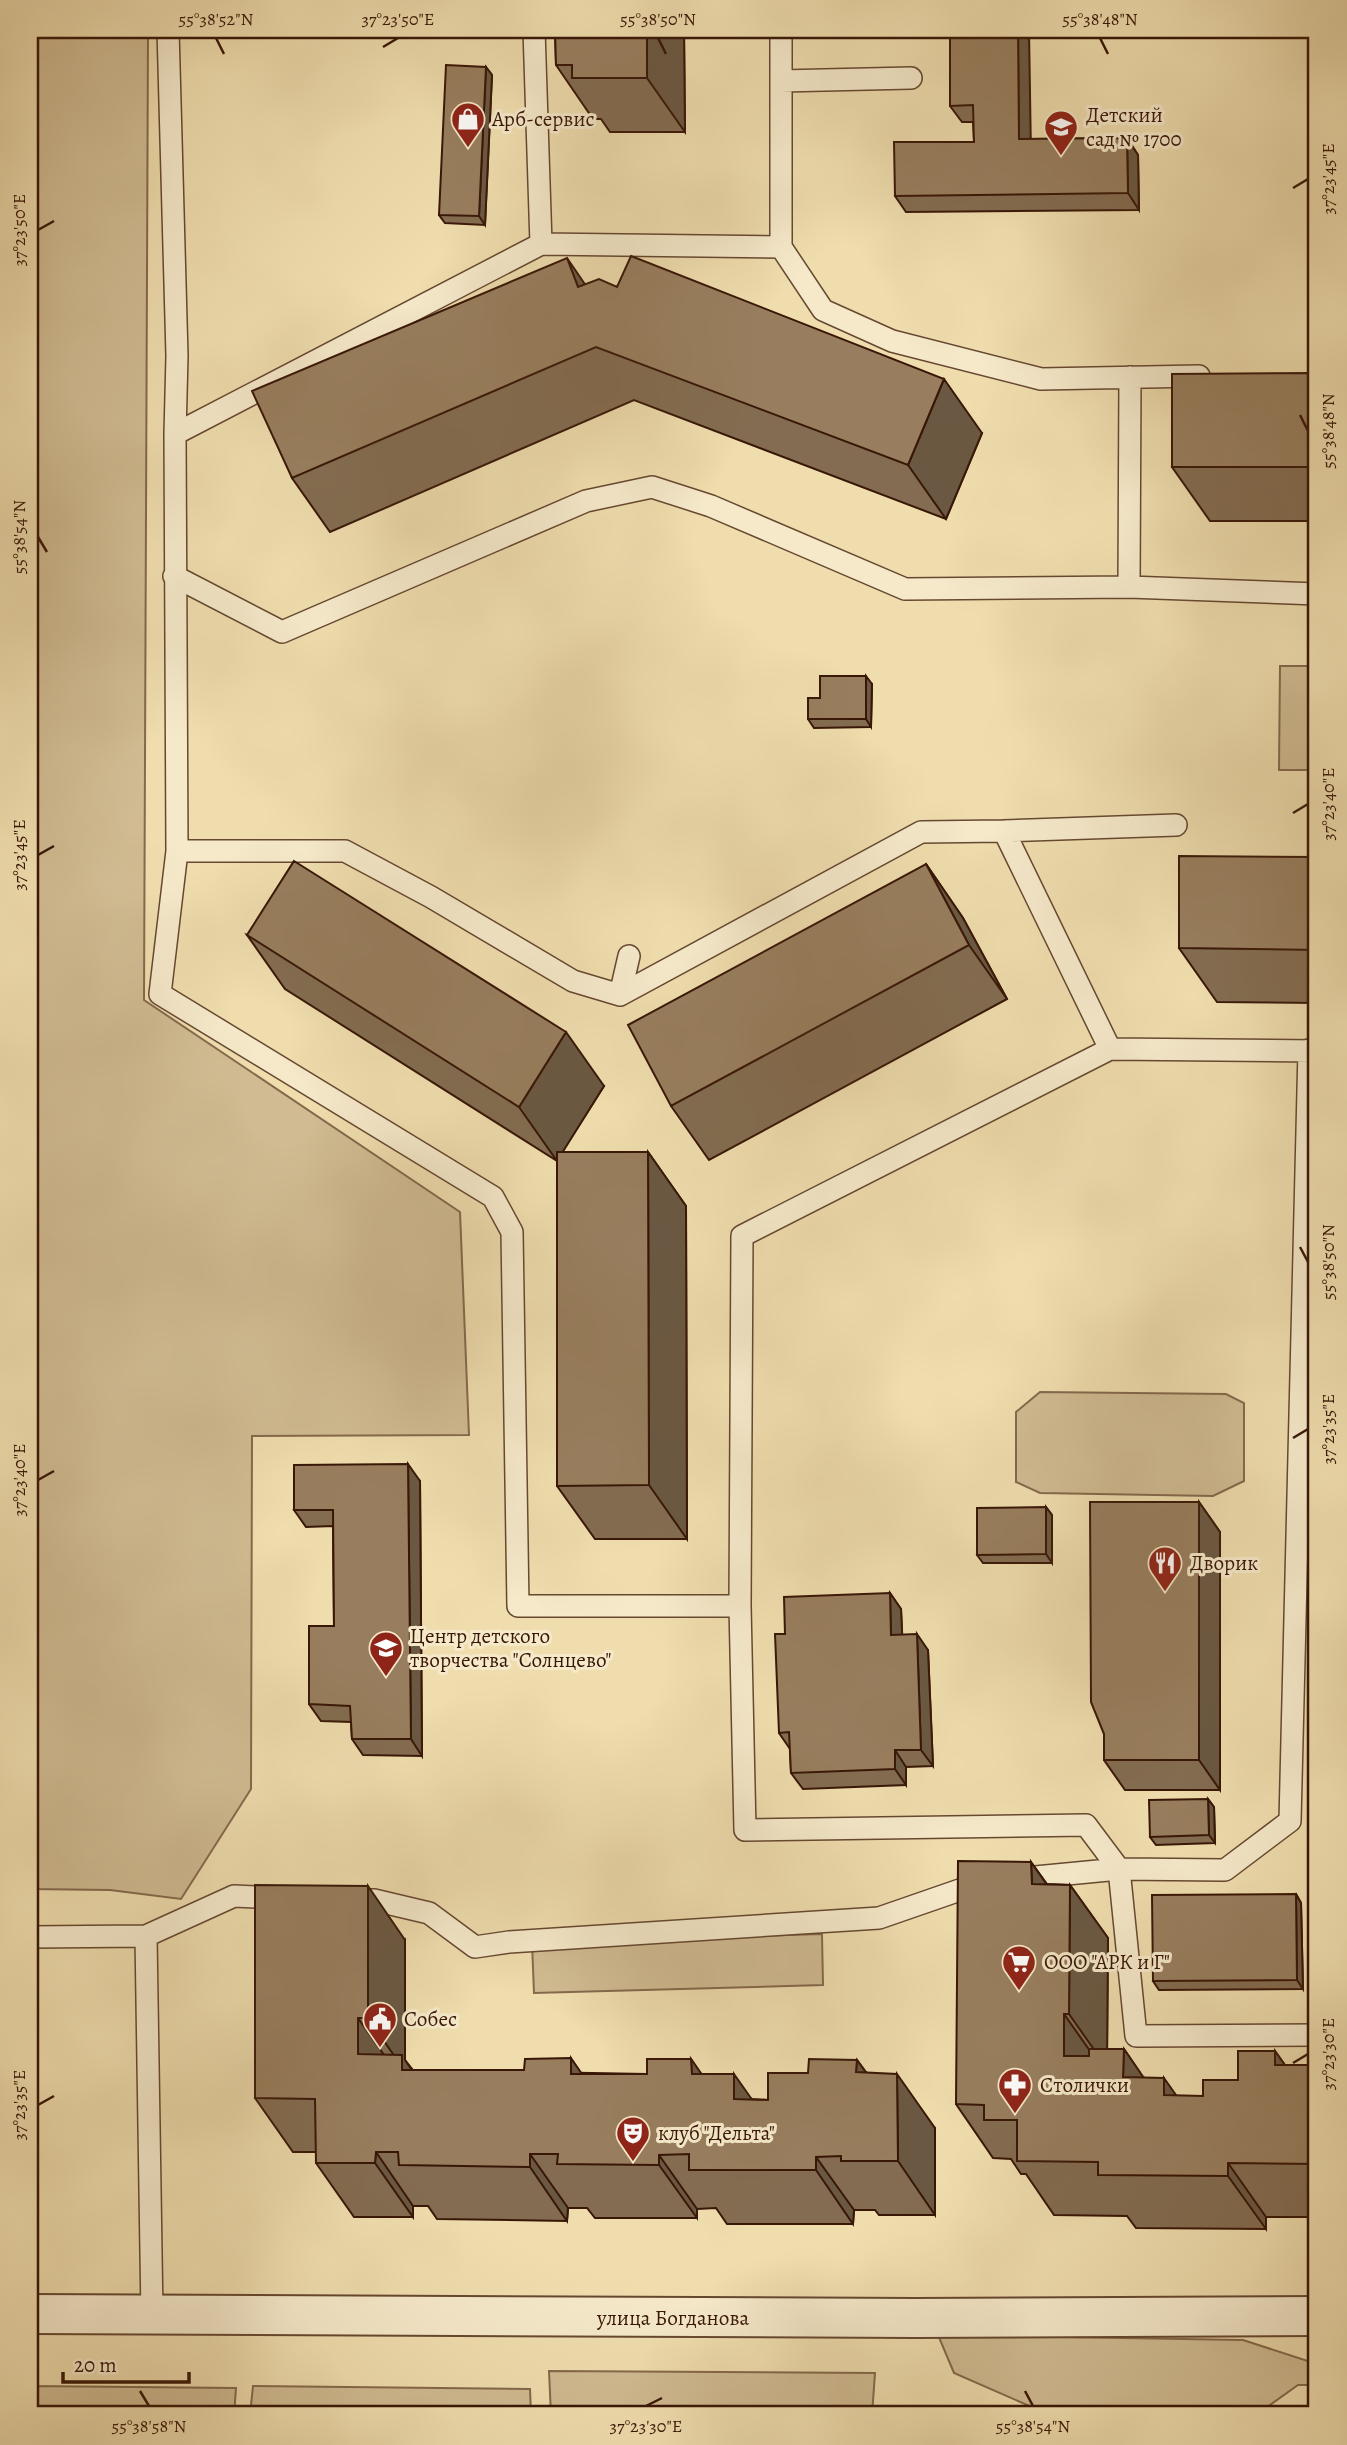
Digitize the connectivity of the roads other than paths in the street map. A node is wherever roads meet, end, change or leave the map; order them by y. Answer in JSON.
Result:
{"nodes":[{"id":1,"x":168,"y":30,"type":"edge"},
{"id":2,"x":534,"y":30,"type":"edge"},
{"id":3,"x":781,"y":30,"type":"edge"},
{"id":4,"x":911,"y":78,"type":"dead end"},
{"id":5,"x":781,"y":81,"type":"junction"},
{"id":6,"x":541,"y":244,"type":"junction"},
{"id":7,"x":781,"y":247,"type":"junction"},
{"id":8,"x":1222,"y":376,"type":"edge"},
{"id":9,"x":1130,"y":377,"type":"junction"},
{"id":10,"x":175,"y":434,"type":"junction"},
{"id":11,"x":174,"y":576,"type":"junction"},
{"id":12,"x":1129,"y":587,"type":"junction"},
{"id":13,"x":1317,"y":594,"type":"edge"},
{"id":14,"x":1176,"y":825,"type":"dead end"},
{"id":15,"x":1004,"y":831,"type":"junction"},
{"id":16,"x":177,"y":851,"type":"junction"},
{"id":17,"x":629,"y":956,"type":"dead end"},
{"id":18,"x":620,"y":995,"type":"junction"},
{"id":19,"x":1110,"y":1049,"type":"junction"},
{"id":20,"x":1313,"y":1050,"type":"edge"},
{"id":21,"x":740,"y":1606,"type":"junction"},
{"id":22,"x":1119,"y":1869,"type":"junction"},
{"id":23,"x":305,"y":1899,"type":"edge"},
{"id":24,"x":333,"y":1899,"type":"edge"},
{"id":25,"x":146,"y":1936,"type":"junction"},
{"id":26,"x":30,"y":1937,"type":"edge"},
{"id":27,"x":1317,"y":2035,"type":"edge"},
{"id":28,"x":30,"y":2314,"type":"edge"},
{"id":29,"x":152,"y":2316,"type":"junction"},
{"id":30,"x":1317,"y":2316,"type":"edge"}],
"edges":[{"from":1,"to":10,"type":"lane"},
{"from":2,"to":6,"type":"lane"},
{"from":3,"to":5,"type":"lane"},
{"from":4,"to":5,"type":"lane"},
{"from":5,"to":7,"type":"lane"},
{"from":6,"to":7,"type":"lane"},
{"from":6,"to":10,"type":"lane"},
{"from":7,"to":9,"type":"lane"},
{"from":8,"to":9,"type":"lane"},
{"from":9,"to":12,"type":"lane"},
{"from":10,"to":11,"type":"lane"},
{"from":11,"to":12,"type":"lane"},
{"from":11,"to":16,"type":"lane"},
{"from":12,"to":13,"type":"lane"},
{"from":14,"to":15,"type":"lane"},
{"from":15,"to":18,"type":"lane"},
{"from":15,"to":19,"type":"lane"},
{"from":16,"to":18,"type":"lane"},
{"from":16,"to":21,"type":"lane"},
{"from":17,"to":18,"type":"lane"},
{"from":19,"to":20,"type":"lane"},
{"from":19,"to":21,"type":"lane"},
{"from":20,"to":22,"type":"lane"},
{"from":21,"to":22,"type":"lane"},
{"from":22,"to":24,"type":"lane"},
{"from":22,"to":27,"type":"lane"},
{"from":23,"to":25,"type":"lane"},
{"from":25,"to":26,"type":"lane"},
{"from":25,"to":29,"type":"lane"},
{"from":28,"to":29,"type":"street","name":"улица Богданова"},
{"from":29,"to":30,"type":"street","name":"улица Богданова"}]}
